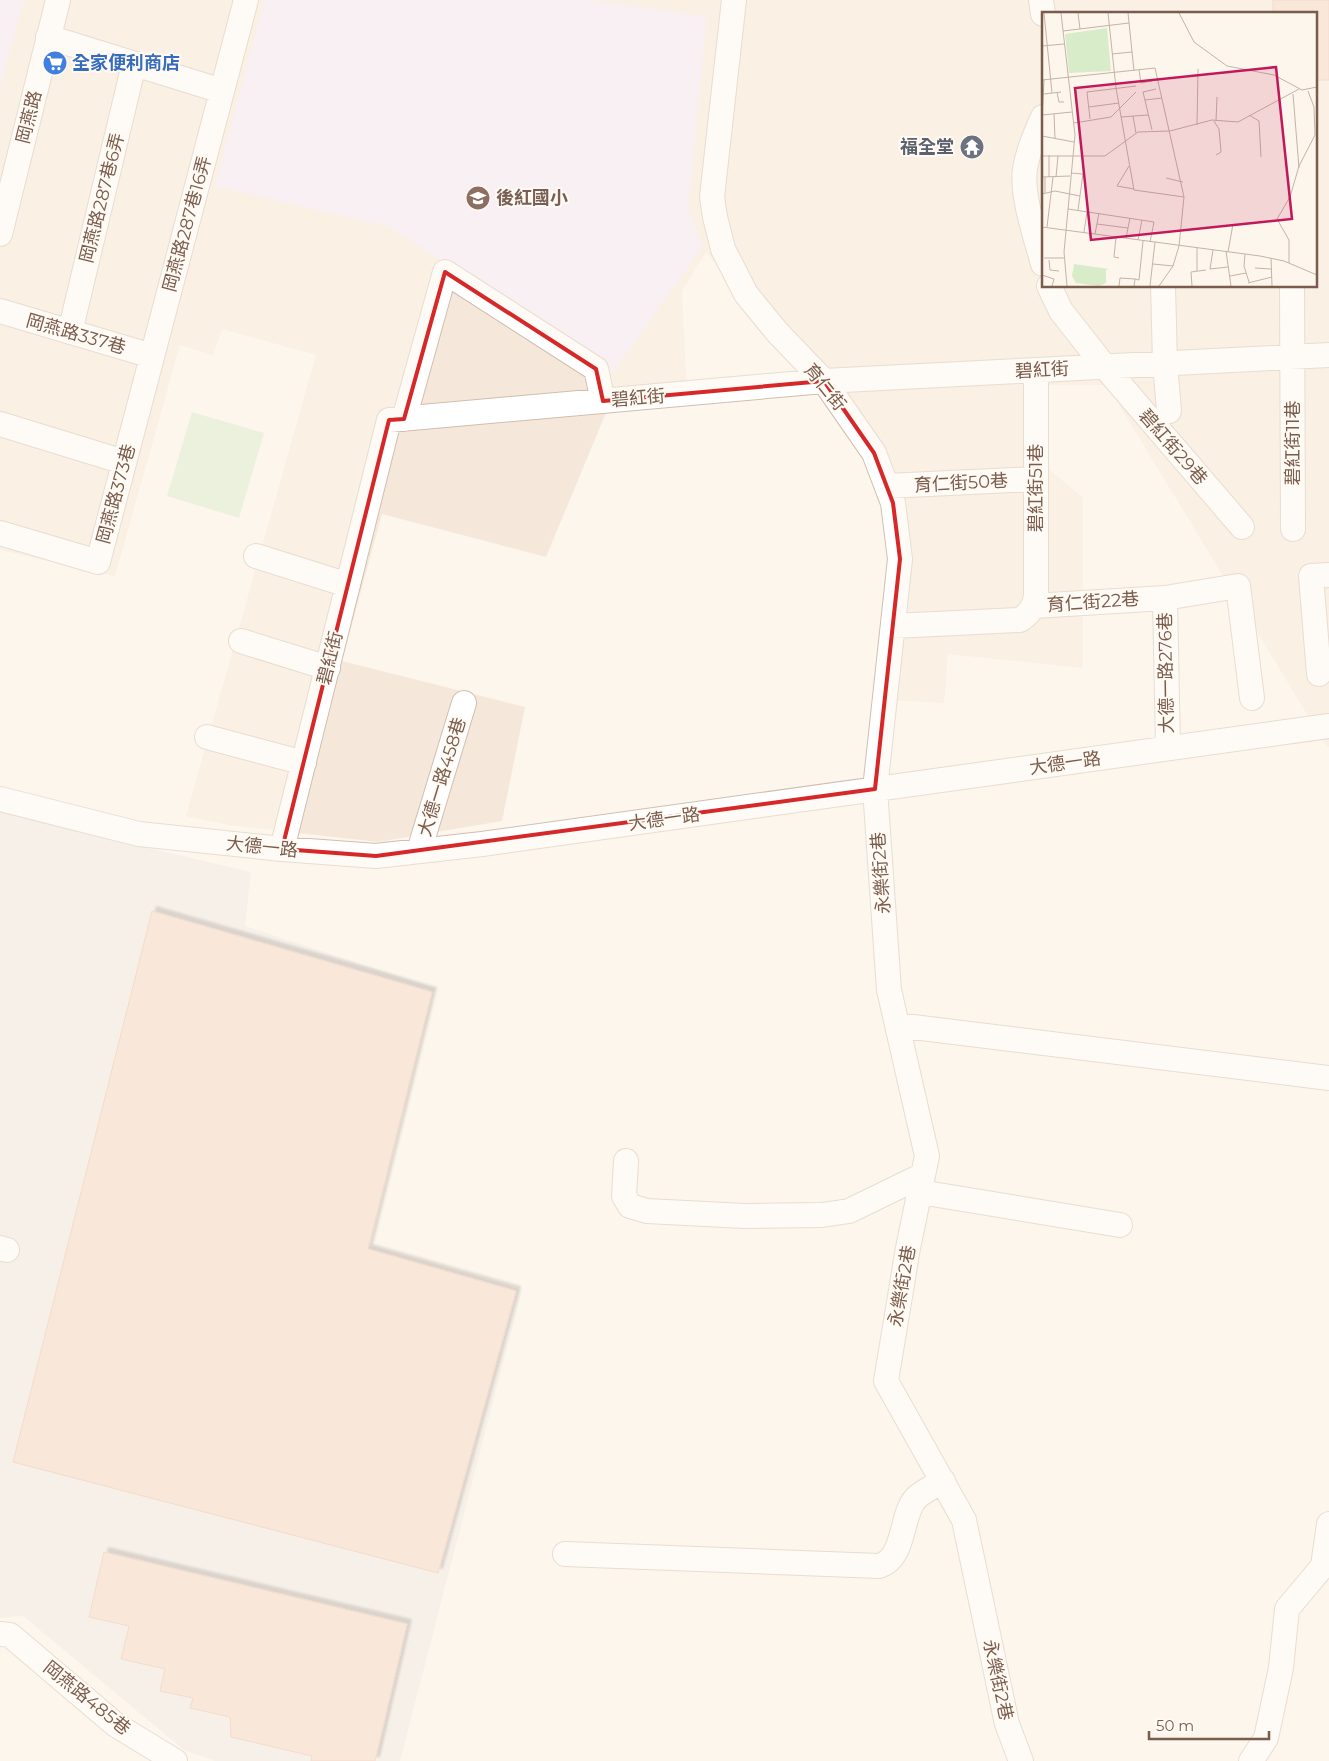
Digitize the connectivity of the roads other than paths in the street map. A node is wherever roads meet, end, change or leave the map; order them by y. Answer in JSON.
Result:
{"nodes":[{"id":1,"x":58,"y":0,"type":"edge"},
{"id":2,"x":246,"y":0,"type":"edge"},
{"id":3,"x":734,"y":0,"type":"edge"},
{"id":4,"x":48,"y":37,"type":"junction"},
{"id":5,"x":134,"y":64,"type":"junction"},
{"id":6,"x":222,"y":91,"type":"junction"},
{"id":7,"x":1042,"y":119,"type":"edge"},
{"id":8,"x":1,"y":224,"type":"edge"},
{"id":9,"x":1042,"y":261,"type":"edge"},
{"id":10,"x":1050,"y":288,"type":"edge"},
{"id":11,"x":1163,"y":288,"type":"edge"},
{"id":12,"x":1292,"y":288,"type":"edge"},
{"id":13,"x":0,"y":311,"type":"edge"},
{"id":14,"x":70,"y":332,"type":"junction"},
{"id":15,"x":152,"y":356,"type":"junction"},
{"id":16,"x":1329,"y":356,"type":"edge"},
{"id":17,"x":1293,"y":357,"type":"junction"},
{"id":18,"x":1165,"y":364,"type":"junction"},
{"id":19,"x":1105,"y":366,"type":"junction"},
{"id":20,"x":1036,"y":370,"type":"junction"},
{"id":21,"x":824,"y":381,"type":"junction"},
{"id":22,"x":603,"y":401,"type":"junction"},
{"id":23,"x":1169,"y":411,"type":"dead end"},
{"id":24,"x":404,"y":419,"type":"junction"},
{"id":25,"x":0,"y":424,"type":"edge"},
{"id":26,"x":124,"y":462,"type":"junction"},
{"id":27,"x":1036,"y":479,"type":"junction"},
{"id":28,"x":887,"y":486,"type":"junction"},
{"id":29,"x":1242,"y":527,"type":"dead end"},
{"id":30,"x":1293,"y":529,"type":"dead end"},
{"id":31,"x":0,"y":533,"type":"edge"},
{"id":32,"x":256,"y":556,"type":"dead end"},
{"id":33,"x":1320,"y":576,"type":"edge"},
{"id":34,"x":348,"y":585,"type":"junction"},
{"id":35,"x":1165,"y":598,"type":"junction"},
{"id":36,"x":1034,"y":606,"type":"junction"},
{"id":37,"x":893,"y":626,"type":"junction"},
{"id":38,"x":241,"y":641,"type":"dead end"},
{"id":39,"x":328,"y":668,"type":"junction"},
{"id":40,"x":1319,"y":674,"type":"dead end"},
{"id":41,"x":1252,"y":698,"type":"dead end"},
{"id":42,"x":464,"y":703,"type":"dead end"},
{"id":43,"x":1329,"y":726,"type":"edge"},
{"id":44,"x":207,"y":737,"type":"dead end"},
{"id":45,"x":1168,"y":748,"type":"junction"},
{"id":46,"x":304,"y":763,"type":"junction"},
{"id":47,"x":875,"y":789,"type":"junction"},
{"id":48,"x":0,"y":799,"type":"edge"},
{"id":49,"x":282,"y":849,"type":"junction"},
{"id":50,"x":419,"y":851,"type":"junction"},
{"id":51,"x":897,"y":1025,"type":"junction"},
{"id":52,"x":1329,"y":1078,"type":"edge"},
{"id":53,"x":626,"y":1161,"type":"dead end"},
{"id":54,"x":921,"y":1184,"type":"junction"},
{"id":55,"x":1120,"y":1225,"type":"dead end"},
{"id":56,"x":943,"y":1481,"type":"junction"},
{"id":57,"x":1329,"y":1524,"type":"edge"},
{"id":58,"x":565,"y":1554,"type":"dead end"},
{"id":59,"x":0,"y":1634,"type":"edge"},
{"id":60,"x":175,"y":1761,"type":"edge"},
{"id":61,"x":1021,"y":1761,"type":"edge"},
{"id":62,"x":1251,"y":1761,"type":"edge"}],
"edges":[{"from":1,"to":4,"type":"street","name":"岡燕路"},
{"from":2,"to":6,"type":"street","name":"岡燕路287巷16弄"},
{"from":3,"to":21,"type":"street","name":"育仁街"},
{"from":4,"to":5,"type":"street"},
{"from":4,"to":8,"type":"street","name":"岡燕路"},
{"from":5,"to":6,"type":"street"},
{"from":5,"to":14,"type":"street","name":"岡燕路287巷6弄"},
{"from":6,"to":15,"type":"street","name":"岡燕路287巷16弄"},
{"from":7,"to":9,"type":"street"},
{"from":10,"to":19,"type":"street","name":"碧紅街29巷"},
{"from":11,"to":18,"type":"street"},
{"from":12,"to":17,"type":"street","name":"碧紅街11巷"},
{"from":13,"to":14,"type":"street","name":"岡燕路337巷"},
{"from":14,"to":15,"type":"street","name":"岡燕路337巷"},
{"from":15,"to":26,"type":"street","name":"岡燕路373巷"},
{"from":16,"to":17,"type":"street","name":"碧紅街"},
{"from":17,"to":18,"type":"street","name":"碧紅街"},
{"from":17,"to":30,"type":"street","name":"碧紅街11巷"},
{"from":18,"to":19,"type":"street","name":"碧紅街"},
{"from":18,"to":23,"type":"street"},
{"from":19,"to":20,"type":"street","name":"碧紅街"},
{"from":19,"to":29,"type":"street","name":"碧紅街29巷"},
{"from":20,"to":21,"type":"street","name":"碧紅街"},
{"from":20,"to":27,"type":"street","name":"碧紅街51巷"},
{"from":21,"to":22,"type":"street","name":"碧紅街"},
{"from":21,"to":28,"type":"street","name":"育仁街"},
{"from":22,"to":24,"type":"street","name":"碧紅街"},
{"from":22,"to":24,"type":"street"},
{"from":24,"to":34,"type":"street","name":"碧紅街"},
{"from":25,"to":26,"type":"street"},
{"from":26,"to":31,"type":"street","name":"岡燕路373巷"},
{"from":27,"to":28,"type":"street","name":"育仁街50巷"},
{"from":27,"to":36,"type":"street","name":"碧紅街51巷"},
{"from":28,"to":37,"type":"street","name":"育仁街"},
{"from":32,"to":34,"type":"street"},
{"from":33,"to":40,"type":"street"},
{"from":34,"to":39,"type":"street","name":"碧紅街"},
{"from":35,"to":36,"type":"street","name":"育仁街22巷"},
{"from":35,"to":41,"type":"street","name":"育仁街22巷"},
{"from":35,"to":45,"type":"street","name":"大德一路276巷"},
{"from":36,"to":37,"type":"street","name":"育仁街22巷"},
{"from":37,"to":47,"type":"street","name":"育仁街"},
{"from":38,"to":39,"type":"street"},
{"from":39,"to":46,"type":"street","name":"碧紅街"},
{"from":42,"to":50,"type":"street","name":"大德一路458巷"},
{"from":43,"to":45,"type":"street","name":"大德一路"},
{"from":44,"to":46,"type":"street"},
{"from":45,"to":47,"type":"street","name":"大德一路"},
{"from":46,"to":49,"type":"street","name":"碧紅街"},
{"from":47,"to":50,"type":"street","name":"大德一路"},
{"from":47,"to":51,"type":"street","name":"永樂街2巷"},
{"from":48,"to":49,"type":"street","name":"大德一路"},
{"from":49,"to":50,"type":"street","name":"大德一路"},
{"from":51,"to":52,"type":"street"},
{"from":51,"to":54,"type":"street","name":"永樂街2巷"},
{"from":53,"to":54,"type":"street"},
{"from":54,"to":55,"type":"street"},
{"from":54,"to":56,"type":"street","name":"永樂街2巷"},
{"from":56,"to":58,"type":"street"},
{"from":56,"to":61,"type":"street","name":"永樂街2巷"},
{"from":57,"to":62,"type":"street"},
{"from":59,"to":60,"type":"street","name":"岡燕路485巷"}]}
